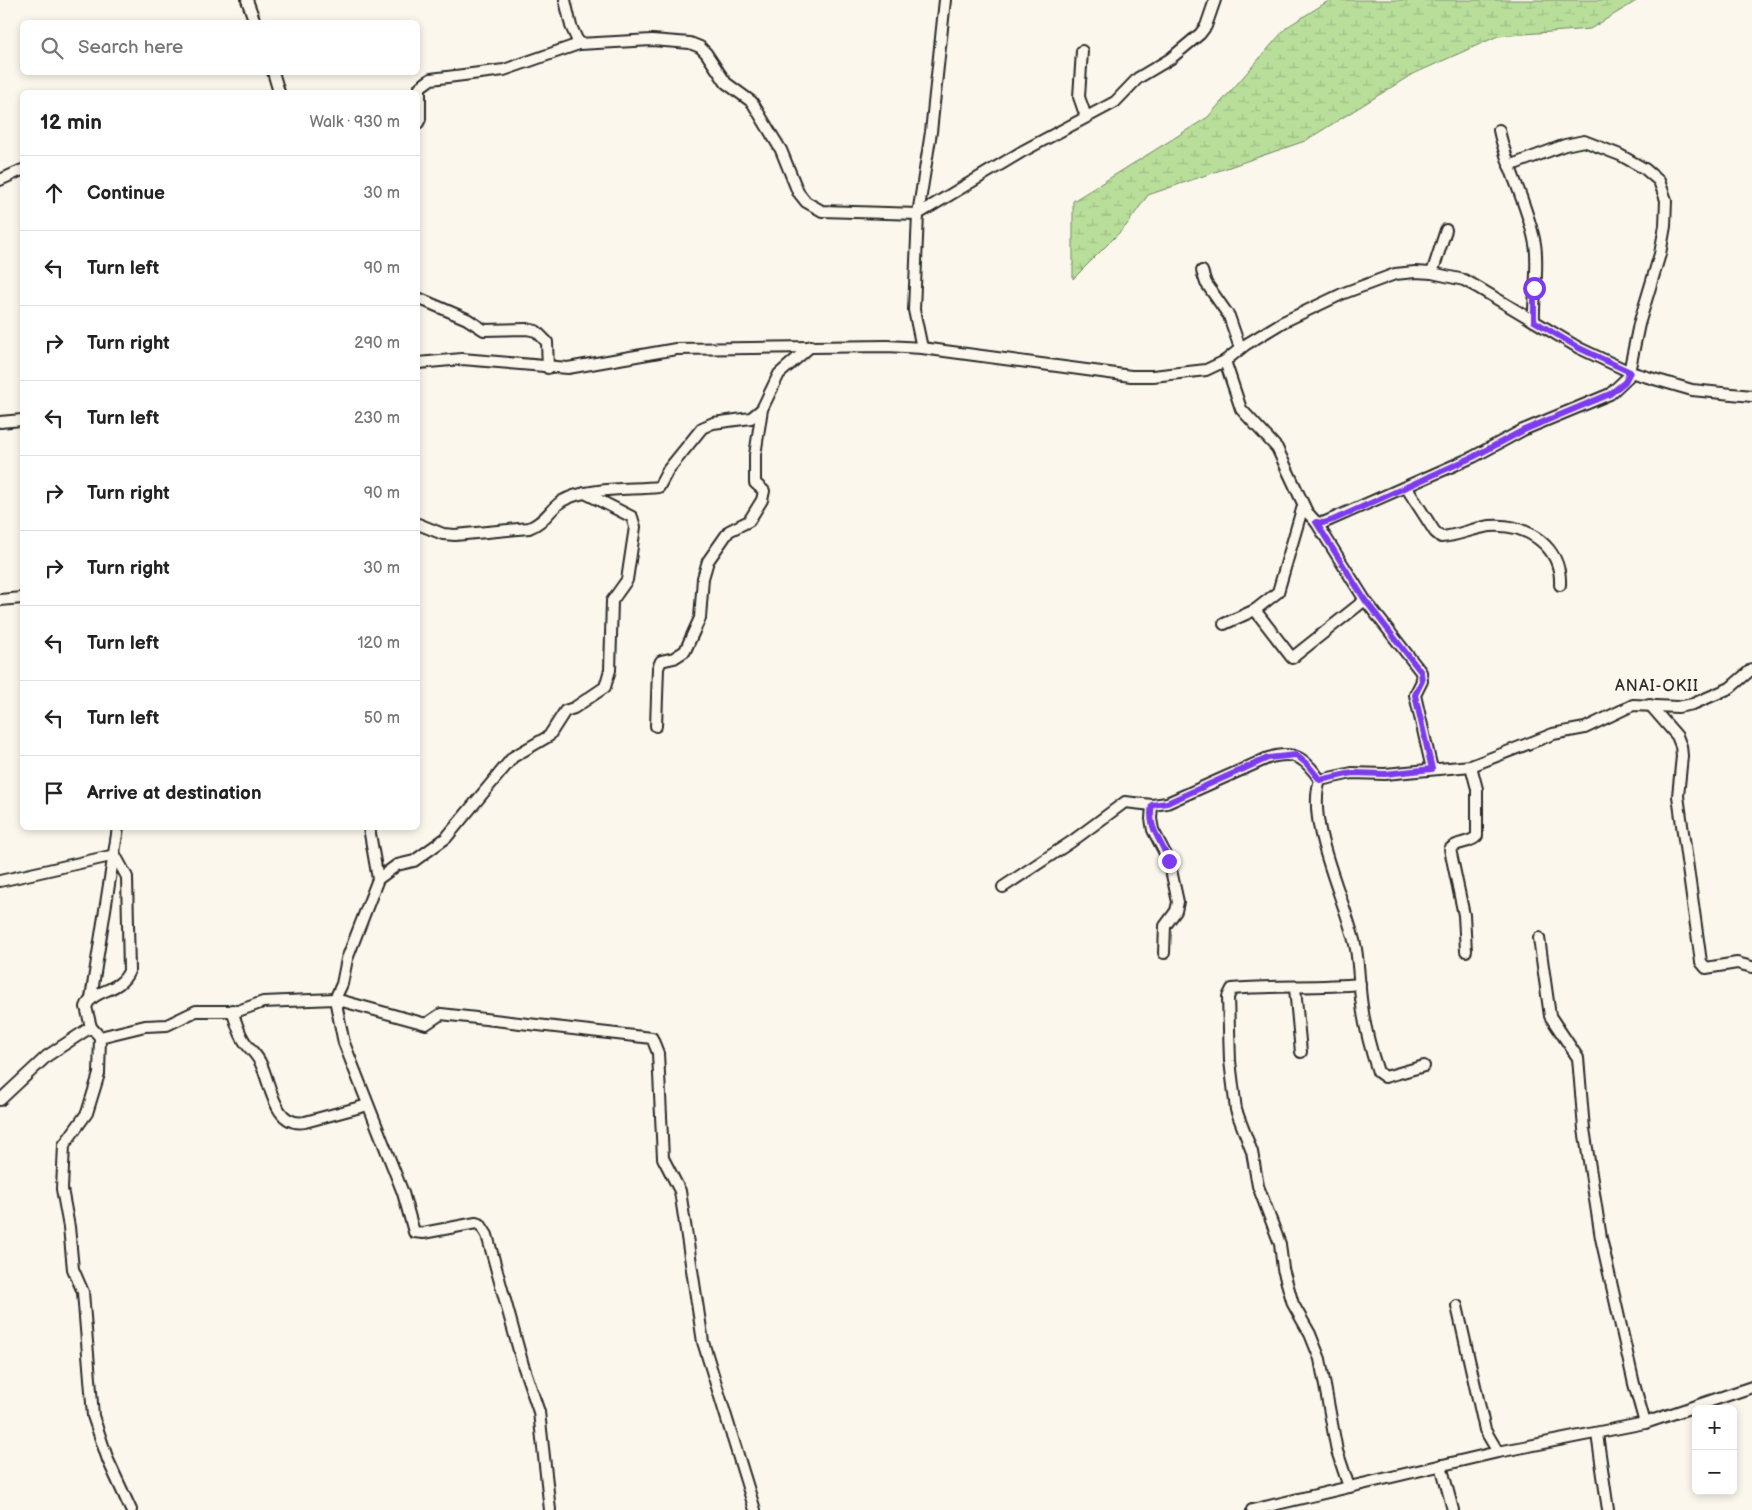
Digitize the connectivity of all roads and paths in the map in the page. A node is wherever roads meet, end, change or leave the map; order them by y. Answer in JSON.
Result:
{"nodes":[{"id":1,"x":247,"y":0,"type":"edge"},
{"id":2,"x":565,"y":0,"type":"edge"},
{"id":3,"x":945,"y":0,"type":"edge"},
{"id":4,"x":1215,"y":0,"type":"edge"},
{"id":5,"x":254,"y":20,"type":"edge"},
{"id":6,"x":579,"y":44,"type":"junction"},
{"id":7,"x":1082,"y":51,"type":"dead end"},
{"id":8,"x":274,"y":75,"type":"edge"},
{"id":9,"x":278,"y":90,"type":"edge"},
{"id":10,"x":420,"y":90,"type":"edge"},
{"id":11,"x":420,"y":90,"type":"edge"},
{"id":12,"x":1086,"y":117,"type":"junction"},
{"id":13,"x":420,"y":120,"type":"edge"},
{"id":14,"x":1499,"y":130,"type":"dead end"},
{"id":15,"x":1509,"y":166,"type":"junction"},
{"id":16,"x":20,"y":171,"type":"edge"},
{"id":17,"x":0,"y":180,"type":"edge"},
{"id":18,"x":918,"y":214,"type":"junction"},
{"id":19,"x":1446,"y":230,"type":"dead end"},
{"id":20,"x":1202,"y":271,"type":"dead end"},
{"id":21,"x":1432,"y":273,"type":"junction"},
{"id":22,"x":420,"y":299,"type":"edge"},
{"id":23,"x":1534,"y":321,"type":"junction"},
{"id":24,"x":811,"y":346,"type":"junction"},
{"id":25,"x":922,"y":348,"type":"junction"},
{"id":26,"x":1240,"y":348,"type":"junction"},
{"id":27,"x":1225,"y":361,"type":"junction"},
{"id":28,"x":420,"y":363,"type":"edge"},
{"id":29,"x":548,"y":368,"type":"junction"},
{"id":30,"x":1630,"y":372,"type":"junction"},
{"id":31,"x":1752,"y":396,"type":"edge"},
{"id":32,"x":762,"y":409,"type":"junction"},
{"id":33,"x":20,"y":420,"type":"edge"},
{"id":34,"x":0,"y":422,"type":"edge"},
{"id":35,"x":1406,"y":487,"type":"junction"},
{"id":36,"x":586,"y":493,"type":"junction"},
{"id":37,"x":1303,"y":506,"type":"junction"},
{"id":38,"x":1316,"y":522,"type":"junction"},
{"id":39,"x":420,"y":525,"type":"edge"},
{"id":40,"x":1560,"y":585,"type":"dead end"},
{"id":41,"x":20,"y":598,"type":"edge"},
{"id":42,"x":0,"y":600,"type":"edge"},
{"id":43,"x":1365,"y":600,"type":"junction"},
{"id":44,"x":1255,"y":610,"type":"junction"},
{"id":45,"x":1224,"y":624,"type":"dead end"},
{"id":46,"x":1752,"y":669,"type":"edge"},
{"id":47,"x":1650,"y":705,"type":"junction"},
{"id":48,"x":656,"y":726,"type":"dead end"},
{"id":49,"x":1471,"y":766,"type":"junction"},
{"id":50,"x":1432,"y":769,"type":"junction"},
{"id":51,"x":1320,"y":780,"type":"junction"},
{"id":52,"x":1152,"y":805,"type":"junction"},
{"id":53,"x":118,"y":830,"type":"edge"},
{"id":54,"x":369,"y":830,"type":"edge"},
{"id":55,"x":115,"y":855,"type":"junction"},
{"id":56,"x":378,"y":879,"type":"junction"},
{"id":57,"x":0,"y":881,"type":"edge"},
{"id":58,"x":1003,"y":887,"type":"dead end"},
{"id":59,"x":1539,"y":938,"type":"dead end"},
{"id":60,"x":1466,"y":950,"type":"dead end"},
{"id":61,"x":1164,"y":953,"type":"dead end"},
{"id":62,"x":1752,"y":967,"type":"edge"},
{"id":63,"x":1360,"y":984,"type":"junction"},
{"id":64,"x":1295,"y":988,"type":"junction"},
{"id":65,"x":91,"y":998,"type":"junction"},
{"id":66,"x":335,"y":999,"type":"junction"},
{"id":67,"x":232,"y":1010,"type":"junction"},
{"id":68,"x":91,"y":1026,"type":"junction"},
{"id":69,"x":100,"y":1037,"type":"junction"},
{"id":70,"x":1301,"y":1052,"type":"dead end"},
{"id":71,"x":1424,"y":1066,"type":"dead end"},
{"id":72,"x":0,"y":1100,"type":"edge"},
{"id":73,"x":368,"y":1105,"type":"junction"},
{"id":74,"x":1457,"y":1306,"type":"dead end"},
{"id":75,"x":1752,"y":1387,"type":"edge"},
{"id":76,"x":1645,"y":1423,"type":"junction"},
{"id":77,"x":1597,"y":1434,"type":"junction"},
{"id":78,"x":1498,"y":1452,"type":"junction"},
{"id":79,"x":1441,"y":1465,"type":"junction"},
{"id":80,"x":1349,"y":1487,"type":"junction"},
{"id":81,"x":1297,"y":1505,"type":"edge"},
{"id":82,"x":131,"y":1510,"type":"edge"},
{"id":83,"x":550,"y":1510,"type":"edge"},
{"id":84,"x":755,"y":1510,"type":"edge"},
{"id":85,"x":1252,"y":1510,"type":"edge"},
{"id":86,"x":1453,"y":1510,"type":"edge"},
{"id":87,"x":1608,"y":1510,"type":"edge"}],
"edges":[{"from":1,"to":5,"type":"street"},
{"from":2,"to":6,"type":"street"},
{"from":3,"to":18,"type":"street"},
{"from":4,"to":12,"type":"street"},
{"from":6,"to":10,"type":"street"},
{"from":6,"to":18,"type":"street"},
{"from":7,"to":12,"type":"street"},
{"from":8,"to":9,"type":"street"},
{"from":11,"to":13,"type":"street"},
{"from":12,"to":18,"type":"street"},
{"from":14,"to":15,"type":"street"},
{"from":15,"to":23,"type":"street"},
{"from":15,"to":30,"type":"street"},
{"from":16,"to":17,"type":"street"},
{"from":18,"to":25,"type":"street"},
{"from":19,"to":21,"type":"street"},
{"from":20,"to":26,"type":"street"},
{"from":21,"to":23,"type":"street"},
{"from":21,"to":26,"type":"street"},
{"from":22,"to":29,"type":"street"},
{"from":23,"to":30,"type":"street"},
{"from":24,"to":25,"type":"street"},
{"from":24,"to":29,"type":"street"},
{"from":24,"to":32,"type":"street"},
{"from":25,"to":27,"type":"street"},
{"from":26,"to":27,"type":"street"},
{"from":27,"to":37,"type":"street"},
{"from":28,"to":29,"type":"street"},
{"from":30,"to":31,"type":"street"},
{"from":30,"to":35,"type":"street"},
{"from":32,"to":36,"type":"street"},
{"from":32,"to":48,"type":"street"},
{"from":33,"to":34,"type":"street"},
{"from":35,"to":38,"type":"street"},
{"from":35,"to":40,"type":"street"},
{"from":36,"to":39,"type":"street"},
{"from":36,"to":56,"type":"street"},
{"from":37,"to":38,"type":"street"},
{"from":37,"to":44,"type":"street"},
{"from":38,"to":43,"type":"street"},
{"from":41,"to":42,"type":"street"},
{"from":43,"to":44,"type":"street"},
{"from":43,"to":50,"type":"street"},
{"from":44,"to":45,"type":"street"},
{"from":46,"to":47,"type":"street"},
{"from":47,"to":49,"type":"street"},
{"from":47,"to":62,"type":"street"},
{"from":49,"to":50,"type":"street"},
{"from":49,"to":60,"type":"street"},
{"from":50,"to":51,"type":"street"},
{"from":51,"to":52,"type":"street"},
{"from":51,"to":63,"type":"street"},
{"from":52,"to":58,"type":"street"},
{"from":52,"to":61,"type":"street"},
{"from":53,"to":55,"type":"street"},
{"from":54,"to":56,"type":"street"},
{"from":55,"to":57,"type":"street"},
{"from":55,"to":65,"type":"street"},
{"from":55,"to":65,"type":"street"},
{"from":56,"to":66,"type":"street"},
{"from":59,"to":76,"type":"street"},
{"from":63,"to":64,"type":"street"},
{"from":63,"to":71,"type":"street"},
{"from":64,"to":70,"type":"street"},
{"from":64,"to":80,"type":"street"},
{"from":65,"to":68,"type":"street"},
{"from":66,"to":67,"type":"street"},
{"from":66,"to":73,"type":"street"},
{"from":66,"to":84,"type":"street"},
{"from":67,"to":69,"type":"street"},
{"from":67,"to":73,"type":"street"},
{"from":68,"to":69,"type":"street"},
{"from":68,"to":72,"type":"street"},
{"from":69,"to":82,"type":"street"},
{"from":73,"to":83,"type":"street"},
{"from":74,"to":78,"type":"street"},
{"from":75,"to":76,"type":"street"},
{"from":76,"to":77,"type":"street"},
{"from":77,"to":78,"type":"street"},
{"from":77,"to":87,"type":"street"},
{"from":78,"to":79,"type":"street"},
{"from":79,"to":80,"type":"street"},
{"from":79,"to":86,"type":"street"},
{"from":80,"to":81,"type":"street"},
{"from":81,"to":85,"type":"street"}]}
